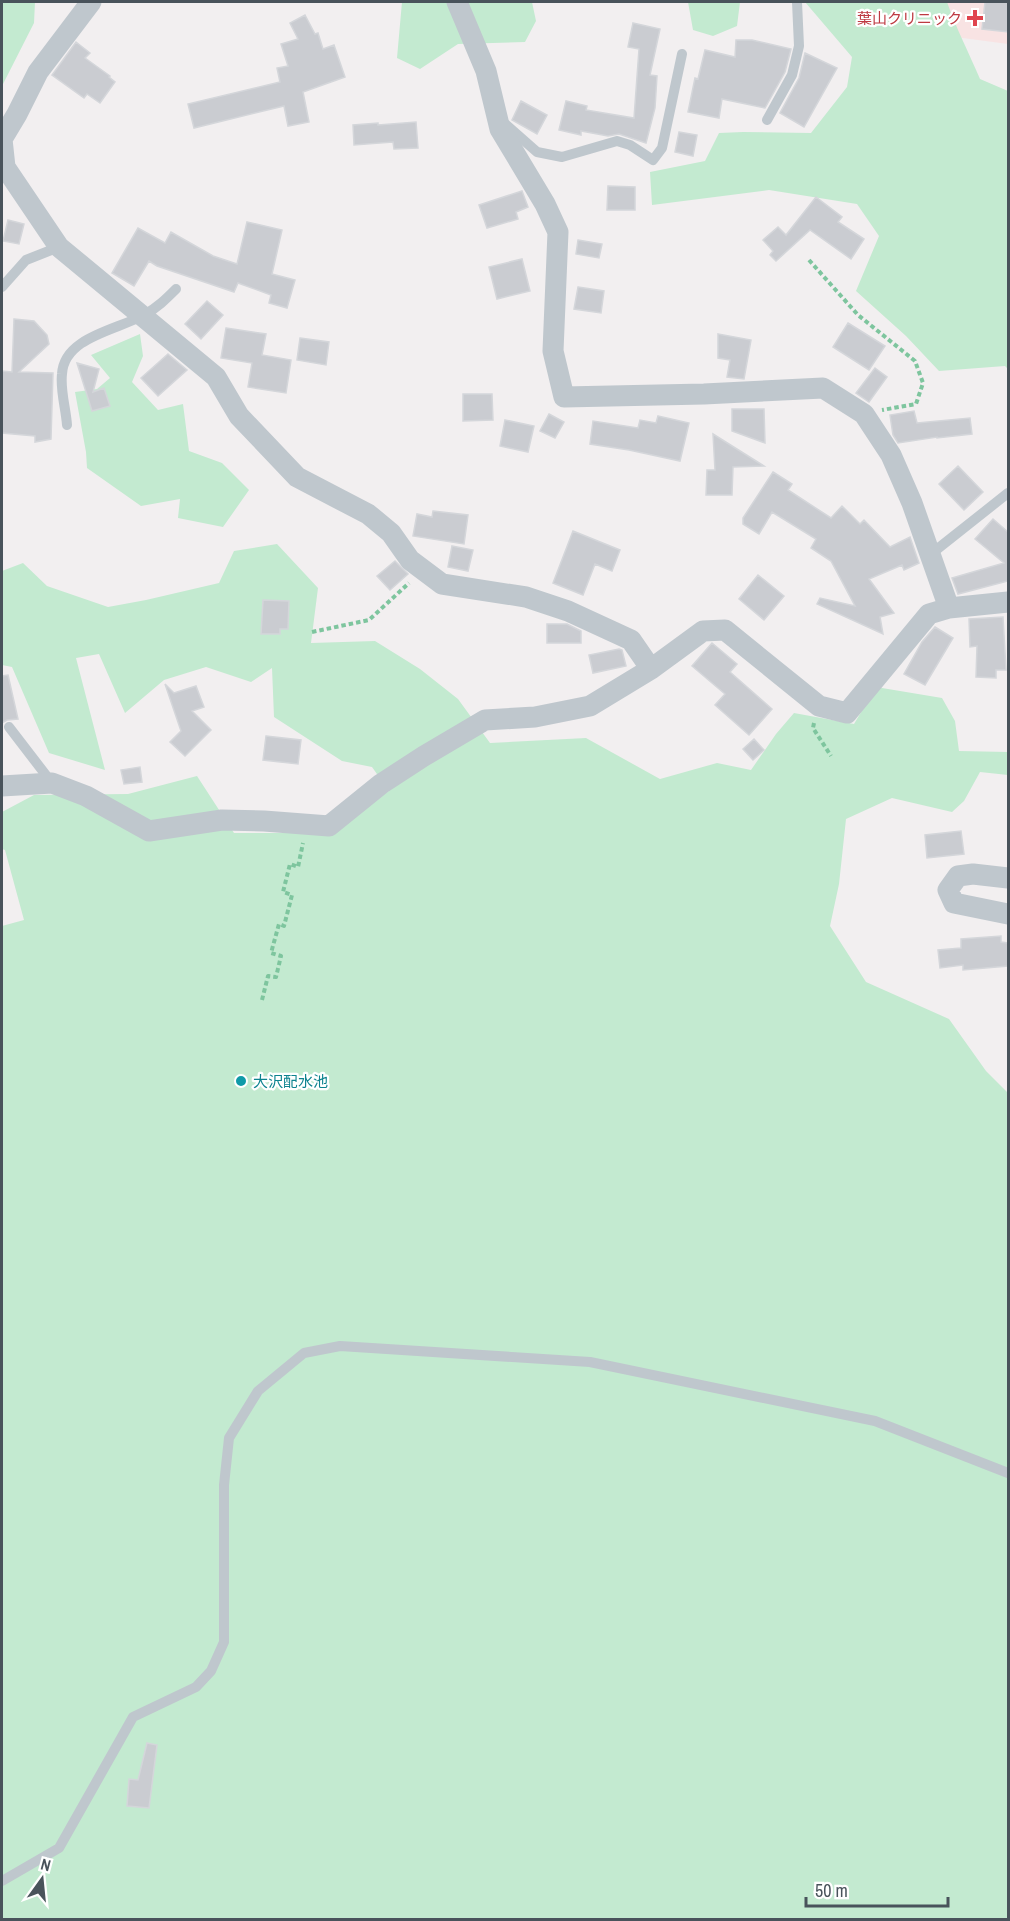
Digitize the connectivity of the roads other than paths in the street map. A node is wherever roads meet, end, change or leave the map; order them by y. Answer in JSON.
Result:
{"nodes":[{"id":1,"x":91,"y":2,"type":"edge"},
{"id":2,"x":457,"y":2,"type":"edge"},
{"id":3,"x":797,"y":2,"type":"edge"},
{"id":4,"x":682,"y":54,"type":"dead end"},
{"id":5,"x":497,"y":116,"type":"junction"},
{"id":6,"x":767,"y":120,"type":"dead end"},
{"id":7,"x":2,"y":139,"type":"edge"},
{"id":8,"x":59,"y":247,"type":"junction"},
{"id":9,"x":2,"y":287,"type":"edge"},
{"id":10,"x":176,"y":289,"type":"dead end"},
{"id":11,"x":142,"y":316,"type":"junction"},
{"id":12,"x":67,"y":425,"type":"dead end"},
{"id":13,"x":1008,"y":493,"type":"edge"},
{"id":14,"x":931,"y":554,"type":"junction"},
{"id":15,"x":1008,"y":602,"type":"edge"},
{"id":16,"x":949,"y":608,"type":"junction"},
{"id":17,"x":651,"y":669,"type":"junction"},
{"id":18,"x":9,"y":728,"type":"dead end"},
{"id":19,"x":52,"y":783,"type":"junction"},
{"id":20,"x":2,"y":786,"type":"edge"},
{"id":21,"x":1008,"y":878,"type":"edge"},
{"id":22,"x":1008,"y":914,"type":"edge"},
{"id":23,"x":1008,"y":1473,"type":"edge"},
{"id":24,"x":2,"y":1881,"type":"edge"}],
"edges":[{"from":1,"to":7,"type":"street"},
{"from":2,"to":5,"type":"street"},
{"from":3,"to":6,"type":"lane"},
{"from":4,"to":5,"type":"lane"},
{"from":5,"to":14,"type":"street"},
{"from":7,"to":8,"type":"street"},
{"from":8,"to":9,"type":"lane"},
{"from":8,"to":11,"type":"street"},
{"from":10,"to":11,"type":"lane"},
{"from":11,"to":12,"type":"lane"},
{"from":11,"to":17,"type":"street"},
{"from":13,"to":14,"type":"lane"},
{"from":14,"to":16,"type":"street"},
{"from":15,"to":16,"type":"street"},
{"from":16,"to":17,"type":"street"},
{"from":17,"to":19,"type":"street"},
{"from":18,"to":19,"type":"lane"},
{"from":19,"to":20,"type":"street"},
{"from":21,"to":22,"type":"street"},
{"from":23,"to":24,"type":"lane"}]}
